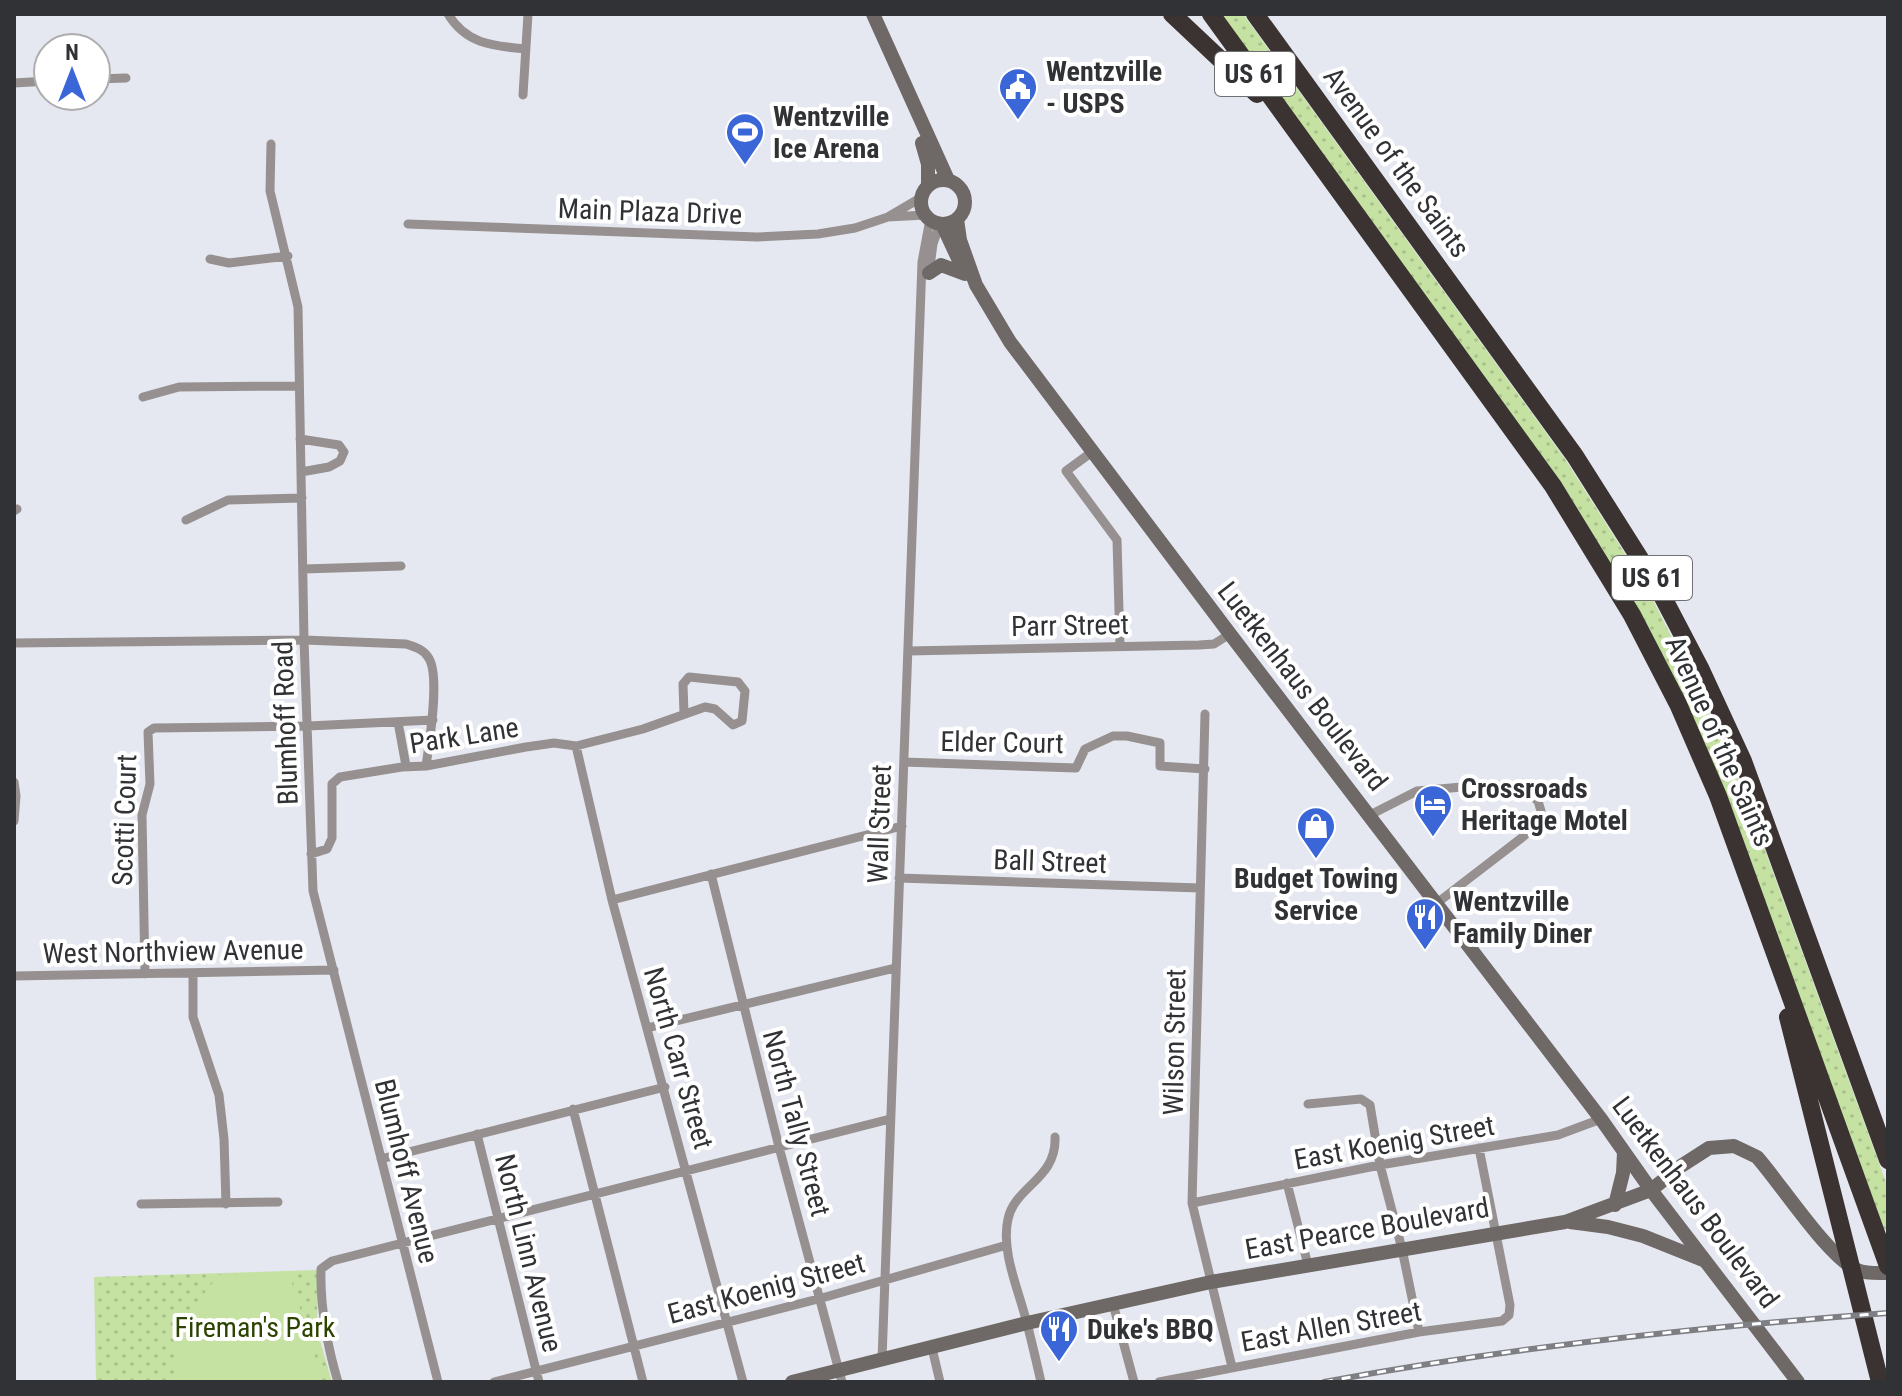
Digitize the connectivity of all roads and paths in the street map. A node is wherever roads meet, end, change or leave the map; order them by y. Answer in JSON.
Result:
{"nodes":[{"id":1,"x":448,"y":14,"type":"edge"},
{"id":2,"x":528,"y":14,"type":"edge"},
{"id":3,"x":873,"y":14,"type":"edge"},
{"id":4,"x":1172,"y":14,"type":"edge"},
{"id":5,"x":1211,"y":14,"type":"edge"},
{"id":6,"x":1255,"y":14,"type":"edge"},
{"id":7,"x":1268,"y":14,"type":"edge"},
{"id":8,"x":525,"y":49,"type":"junction"},
{"id":9,"x":1289,"y":61,"type":"junction"},
{"id":10,"x":896,"y":67,"type":"junction"},
{"id":11,"x":112,"y":78,"type":"edge"},
{"id":12,"x":126,"y":78,"type":"dead end"},
{"id":13,"x":523,"y":95,"type":"dead end"},
{"id":14,"x":1299,"y":134,"type":"junction"},
{"id":15,"x":271,"y":144,"type":"dead end"},
{"id":16,"x":948,"y":180,"type":"junction"},
{"id":17,"x":925,"y":192,"type":"junction"},
{"id":18,"x":888,"y":217,"type":"junction"},
{"id":19,"x":957,"y":219,"type":"junction"},
{"id":20,"x":934,"y":220,"type":"junction"},
{"id":21,"x":408,"y":224,"type":"dead end"},
{"id":22,"x":288,"y":256,"type":"junction"},
{"id":23,"x":210,"y":259,"type":"dead end"},
{"id":24,"x":929,"y":273,"type":"junction"},
{"id":25,"x":970,"y":280,"type":"junction"},
{"id":26,"x":923,"y":289,"type":"junction"},
{"id":27,"x":298,"y":386,"type":"junction"},
{"id":28,"x":143,"y":397,"type":"dead end"},
{"id":29,"x":300,"y":439,"type":"junction"},
{"id":30,"x":1092,"y":452,"type":"junction"},
{"id":31,"x":301,"y":472,"type":"junction"},
{"id":32,"x":302,"y":498,"type":"junction"},
{"id":33,"x":186,"y":520,"type":"dead end"},
{"id":34,"x":401,"y":566,"type":"dead end"},
{"id":35,"x":303,"y":569,"type":"junction"},
{"id":36,"x":1230,"y":634,"type":"junction"},
{"id":37,"x":304,"y":640,"type":"junction"},
{"id":38,"x":14,"y":643,"type":"edge"},
{"id":39,"x":1120,"y":646,"type":"junction"},
{"id":40,"x":908,"y":651,"type":"junction"},
{"id":41,"x":684,"y":714,"type":"junction"},
{"id":42,"x":1205,"y":714,"type":"dead end"},
{"id":43,"x":433,"y":720,"type":"junction"},
{"id":44,"x":398,"y":722,"type":"junction"},
{"id":45,"x":308,"y":726,"type":"junction"},
{"id":46,"x":576,"y":746,"type":"junction"},
{"id":47,"x":904,"y":762,"type":"junction"},
{"id":48,"x":406,"y":766,"type":"junction"},
{"id":49,"x":426,"y":766,"type":"junction"},
{"id":50,"x":1205,"y":769,"type":"junction"},
{"id":51,"x":14,"y":782,"type":"edge"},
{"id":52,"x":1370,"y":815,"type":"junction"},
{"id":53,"x":14,"y":821,"type":"edge"},
{"id":54,"x":902,"y":826,"type":"junction"},
{"id":55,"x":311,"y":854,"type":"junction"},
{"id":56,"x":711,"y":874,"type":"junction"},
{"id":57,"x":899,"y":878,"type":"junction"},
{"id":58,"x":1200,"y":888,"type":"junction"},
{"id":59,"x":612,"y":900,"type":"junction"},
{"id":60,"x":1758,"y":902,"type":"junction"},
{"id":61,"x":1437,"y":903,"type":"junction"},
{"id":62,"x":895,"y":968,"type":"junction"},
{"id":63,"x":334,"y":970,"type":"junction"},
{"id":64,"x":193,"y":973,"type":"junction"},
{"id":65,"x":145,"y":974,"type":"junction"},
{"id":66,"x":14,"y":976,"type":"edge"},
{"id":67,"x":744,"y":1005,"type":"junction"},
{"id":68,"x":647,"y":1028,"type":"junction"},
{"id":69,"x":665,"y":1087,"type":"junction"},
{"id":70,"x":1308,"y":1104,"type":"dead end"},
{"id":71,"x":573,"y":1109,"type":"junction"},
{"id":72,"x":890,"y":1119,"type":"junction"},
{"id":73,"x":1601,"y":1119,"type":"junction"},
{"id":74,"x":477,"y":1134,"type":"junction"},
{"id":75,"x":1055,"y":1137,"type":"dead end"},
{"id":76,"x":779,"y":1147,"type":"junction"},
{"id":77,"x":1479,"y":1148,"type":"junction"},
{"id":78,"x":1624,"y":1152,"type":"junction"},
{"id":79,"x":381,"y":1159,"type":"junction"},
{"id":80,"x":1888,"y":1160,"type":"edge"},
{"id":81,"x":1380,"y":1165,"type":"junction"},
{"id":82,"x":688,"y":1171,"type":"junction"},
{"id":83,"x":1287,"y":1183,"type":"junction"},
{"id":84,"x":1651,"y":1190,"type":"junction"},
{"id":85,"x":594,"y":1195,"type":"junction"},
{"id":86,"x":278,"y":1202,"type":"dead end"},
{"id":87,"x":1192,"y":1203,"type":"junction"},
{"id":88,"x":141,"y":1204,"type":"dead end"},
{"id":89,"x":226,"y":1204,"type":"junction"},
{"id":90,"x":1615,"y":1205,"type":"junction"},
{"id":91,"x":498,"y":1219,"type":"junction"},
{"id":92,"x":1565,"y":1222,"type":"junction"},
{"id":93,"x":1495,"y":1233,"type":"junction"},
{"id":94,"x":401,"y":1244,"type":"junction"},
{"id":95,"x":1007,"y":1245,"type":"junction"},
{"id":96,"x":1402,"y":1249,"type":"junction"},
{"id":97,"x":1705,"y":1261,"type":"junction"},
{"id":98,"x":1308,"y":1265,"type":"junction"},
{"id":99,"x":1888,"y":1266,"type":"edge"},
{"id":100,"x":1888,"y":1273,"type":"edge"},
{"id":101,"x":883,"y":1279,"type":"junction"},
{"id":102,"x":1211,"y":1282,"type":"junction"},
{"id":103,"x":822,"y":1298,"type":"junction"},
{"id":104,"x":1113,"y":1304,"type":"junction"},
{"id":105,"x":727,"y":1322,"type":"junction"},
{"id":106,"x":1027,"y":1323,"type":"junction"},
{"id":107,"x":1419,"y":1332,"type":"junction"},
{"id":108,"x":634,"y":1346,"type":"junction"},
{"id":109,"x":932,"y":1348,"type":"junction"},
{"id":110,"x":882,"y":1360,"type":"junction"},
{"id":111,"x":1232,"y":1367,"type":"junction"},
{"id":112,"x":536,"y":1371,"type":"junction"},
{"id":113,"x":841,"y":1376,"type":"edge"},
{"id":114,"x":338,"y":1382,"type":"edge"},
{"id":115,"x":438,"y":1382,"type":"edge"},
{"id":116,"x":494,"y":1382,"type":"edge"},
{"id":117,"x":539,"y":1382,"type":"edge"},
{"id":118,"x":643,"y":1382,"type":"edge"},
{"id":119,"x":743,"y":1382,"type":"edge"},
{"id":120,"x":792,"y":1382,"type":"edge"},
{"id":121,"x":940,"y":1382,"type":"edge"},
{"id":122,"x":1041,"y":1382,"type":"edge"},
{"id":123,"x":1134,"y":1382,"type":"edge"},
{"id":124,"x":1159,"y":1382,"type":"edge"},
{"id":125,"x":1798,"y":1382,"type":"edge"},
{"id":126,"x":1880,"y":1382,"type":"edge"}],
"edges":[{"from":1,"to":8,"type":"street"},
{"from":2,"to":8,"type":"street"},
{"from":3,"to":10,"type":"main road"},
{"from":4,"to":14,"type":"highway"},
{"from":5,"to":14,"type":"highway","name":"Avenue of the Saints","number":"US 61"},
{"from":6,"to":9,"type":"highway","name":"Avenue of the Saints","number":"US 61"},
{"from":7,"to":9,"type":"highway"},
{"from":8,"to":13,"type":"street"},
{"from":9,"to":80,"type":"highway","name":"Avenue of the Saints","number":"US 61"},
{"from":10,"to":16,"type":"main road"},
{"from":10,"to":17,"type":"main road"},
{"from":11,"to":12,"type":"street"},
{"from":14,"to":60,"type":"highway","name":"Avenue of the Saints","number":"US 61"},
{"from":15,"to":22,"type":"street","name":"Blumhoff Road"},
{"from":16,"to":17,"type":"main road"},
{"from":16,"to":19,"type":"main road"},
{"from":17,"to":18,"type":"street","name":"Main Plaza Drive"},
{"from":17,"to":20,"type":"main road"},
{"from":18,"to":20,"type":"street","name":"Main Plaza Drive"},
{"from":18,"to":21,"type":"street","name":"Main Plaza Drive"},
{"from":19,"to":20,"type":"main road"},
{"from":19,"to":25,"type":"main road","name":"Luetkenhaus Boulevard"},
{"from":20,"to":24,"type":"street","name":"Wall Street"},
{"from":20,"to":25,"type":"main road","name":"Luetkenhaus Boulevard"},
{"from":20,"to":26,"type":"street","name":"Wall Street"},
{"from":22,"to":23,"type":"street"},
{"from":22,"to":27,"type":"street","name":"Blumhoff Road"},
{"from":24,"to":25,"type":"main road"},
{"from":24,"to":26,"type":"street","name":"Wall Street"},
{"from":25,"to":30,"type":"main road","name":"Luetkenhaus Boulevard"},
{"from":26,"to":40,"type":"street","name":"Wall Street"},
{"from":27,"to":28,"type":"street"},
{"from":27,"to":29,"type":"street","name":"Blumhoff Road"},
{"from":29,"to":31,"type":"street","name":"Blumhoff Road"},
{"from":29,"to":31,"type":"street"},
{"from":30,"to":36,"type":"main road","name":"Luetkenhaus Boulevard"},
{"from":30,"to":39,"type":"street"},
{"from":31,"to":32,"type":"street","name":"Blumhoff Road"},
{"from":32,"to":33,"type":"street"},
{"from":32,"to":35,"type":"street","name":"Blumhoff Road"},
{"from":34,"to":35,"type":"street"},
{"from":35,"to":37,"type":"street","name":"Blumhoff Road"},
{"from":36,"to":39,"type":"street","name":"Parr Street"},
{"from":36,"to":52,"type":"main road","name":"Luetkenhaus Boulevard"},
{"from":37,"to":38,"type":"street"},
{"from":37,"to":43,"type":"street"},
{"from":37,"to":45,"type":"street","name":"Blumhoff Road"},
{"from":39,"to":40,"type":"street","name":"Parr Street"},
{"from":40,"to":47,"type":"street","name":"Wall Street"},
{"from":41,"to":41,"type":"street","name":"Park Lane"},
{"from":41,"to":46,"type":"street","name":"Park Lane"},
{"from":42,"to":50,"type":"street","name":"Wilson Street"},
{"from":43,"to":44,"type":"street"},
{"from":43,"to":49,"type":"street"},
{"from":44,"to":45,"type":"street"},
{"from":44,"to":48,"type":"street"},
{"from":45,"to":55,"type":"street","name":"Blumhoff Road"},
{"from":45,"to":65,"type":"street","name":"Scotti Court"},
{"from":46,"to":49,"type":"street","name":"Park Lane"},
{"from":46,"to":59,"type":"street","name":"North Carr Street"},
{"from":47,"to":50,"type":"street","name":"Elder Court"},
{"from":47,"to":54,"type":"street","name":"Wall Street"},
{"from":48,"to":49,"type":"street","name":"Park Lane"},
{"from":48,"to":55,"type":"street","name":"Park Lane"},
{"from":50,"to":58,"type":"street","name":"Wilson Street"},
{"from":51,"to":53,"type":"street"},
{"from":52,"to":61,"type":"main road","name":"Luetkenhaus Boulevard"},
{"from":52,"to":61,"type":"street"},
{"from":54,"to":56,"type":"street"},
{"from":54,"to":57,"type":"street","name":"Wall Street"},
{"from":55,"to":63,"type":"street","name":"Blumhoff Road"},
{"from":56,"to":59,"type":"street"},
{"from":56,"to":67,"type":"street","name":"North Tally Street"},
{"from":57,"to":58,"type":"street","name":"Ball Street"},
{"from":57,"to":62,"type":"street","name":"Wall Street"},
{"from":58,"to":87,"type":"street","name":"Wilson Street"},
{"from":59,"to":68,"type":"street","name":"North Carr Street"},
{"from":60,"to":99,"type":"highway","name":"Avenue of the Saints","number":"US 61"},
{"from":60,"to":126,"type":"highway"},
{"from":61,"to":73,"type":"main road","name":"Luetkenhaus Boulevard"},
{"from":62,"to":67,"type":"street"},
{"from":62,"to":72,"type":"street","name":"Wall Street"},
{"from":63,"to":64,"type":"street","name":"West Northview Avenue"},
{"from":63,"to":79,"type":"street","name":"Blumhoff Avenue"},
{"from":64,"to":65,"type":"street","name":"West Northview Avenue"},
{"from":64,"to":89,"type":"street"},
{"from":65,"to":66,"type":"street","name":"West Northview Avenue"},
{"from":67,"to":68,"type":"street"},
{"from":67,"to":76,"type":"street","name":"North Tally Street"},
{"from":68,"to":69,"type":"street","name":"North Carr Street"},
{"from":69,"to":71,"type":"street"},
{"from":69,"to":82,"type":"street","name":"North Carr Street"},
{"from":70,"to":81,"type":"street"},
{"from":71,"to":74,"type":"street"},
{"from":71,"to":85,"type":"street"},
{"from":72,"to":76,"type":"street"},
{"from":72,"to":101,"type":"street","name":"Wall Street"},
{"from":73,"to":77,"type":"street","name":"East Koenig Street"},
{"from":73,"to":78,"type":"main road","name":"Luetkenhaus Boulevard"},
{"from":74,"to":79,"type":"street"},
{"from":74,"to":91,"type":"street","name":"North Linn Avenue"},
{"from":75,"to":95,"type":"street"},
{"from":76,"to":82,"type":"street"},
{"from":76,"to":103,"type":"street","name":"North Tally Street"},
{"from":77,"to":81,"type":"street","name":"East Koenig Street"},
{"from":77,"to":93,"type":"street"},
{"from":78,"to":84,"type":"main road","name":"Luetkenhaus Boulevard"},
{"from":78,"to":90,"type":"main road"},
{"from":79,"to":94,"type":"street","name":"Blumhoff Avenue"},
{"from":81,"to":83,"type":"street","name":"East Koenig Street"},
{"from":81,"to":96,"type":"street"},
{"from":82,"to":85,"type":"street"},
{"from":82,"to":105,"type":"street","name":"North Carr Street"},
{"from":83,"to":87,"type":"street","name":"East Koenig Street"},
{"from":83,"to":98,"type":"street"},
{"from":84,"to":90,"type":"main road","name":"East Pearce Boulevard"},
{"from":84,"to":97,"type":"main road","name":"Luetkenhaus Boulevard"},
{"from":84,"to":100,"type":"main road","name":"East Pearce Boulevard"},
{"from":85,"to":91,"type":"street"},
{"from":85,"to":108,"type":"street"},
{"from":86,"to":89,"type":"street"},
{"from":87,"to":102,"type":"street","name":"Wilson Street"},
{"from":88,"to":89,"type":"street"},
{"from":90,"to":92,"type":"main road","name":"East Pearce Boulevard"},
{"from":91,"to":94,"type":"street"},
{"from":91,"to":112,"type":"street","name":"North Linn Avenue"},
{"from":92,"to":93,"type":"main road","name":"East Pearce Boulevard"},
{"from":92,"to":97,"type":"main road"},
{"from":93,"to":96,"type":"main road","name":"East Pearce Boulevard"},
{"from":93,"to":107,"type":"street","name":"East Allen Street"},
{"from":94,"to":114,"type":"street"},
{"from":94,"to":115,"type":"street","name":"Blumhoff Avenue"},
{"from":95,"to":101,"type":"street","name":"East Koenig Street"},
{"from":95,"to":106,"type":"street"},
{"from":96,"to":98,"type":"main road","name":"East Pearce Boulevard"},
{"from":96,"to":107,"type":"street"},
{"from":97,"to":125,"type":"main road","name":"Luetkenhaus Boulevard"},
{"from":98,"to":102,"type":"main road","name":"East Pearce Boulevard"},
{"from":101,"to":103,"type":"street","name":"East Koenig Street"},
{"from":101,"to":110,"type":"street","name":"Wall Street"},
{"from":102,"to":104,"type":"main road","name":"East Pearce Boulevard"},
{"from":102,"to":111,"type":"street","name":"Wilson Street"},
{"from":103,"to":105,"type":"street","name":"East Koenig Street"},
{"from":103,"to":113,"type":"street","name":"North Tally Street"},
{"from":104,"to":106,"type":"main road","name":"East Pearce Boulevard"},
{"from":104,"to":123,"type":"street"},
{"from":105,"to":108,"type":"street","name":"East Koenig Street"},
{"from":105,"to":119,"type":"street","name":"North Carr Street"},
{"from":106,"to":109,"type":"main road","name":"East Pearce Boulevard"},
{"from":106,"to":122,"type":"street"},
{"from":107,"to":111,"type":"street","name":"East Allen Street"},
{"from":108,"to":112,"type":"street","name":"East Koenig Street"},
{"from":108,"to":118,"type":"street"},
{"from":109,"to":110,"type":"main road","name":"East Pearce Boulevard"},
{"from":109,"to":121,"type":"street"},
{"from":110,"to":113,"type":"main road","name":"East Pearce Boulevard"},
{"from":111,"to":124,"type":"street","name":"East Allen Street"},
{"from":112,"to":116,"type":"street","name":"East Koenig Street"},
{"from":112,"to":117,"type":"street","name":"North Linn Avenue"},
{"from":113,"to":120,"type":"main road","name":"East Pearce Boulevard"}]}
